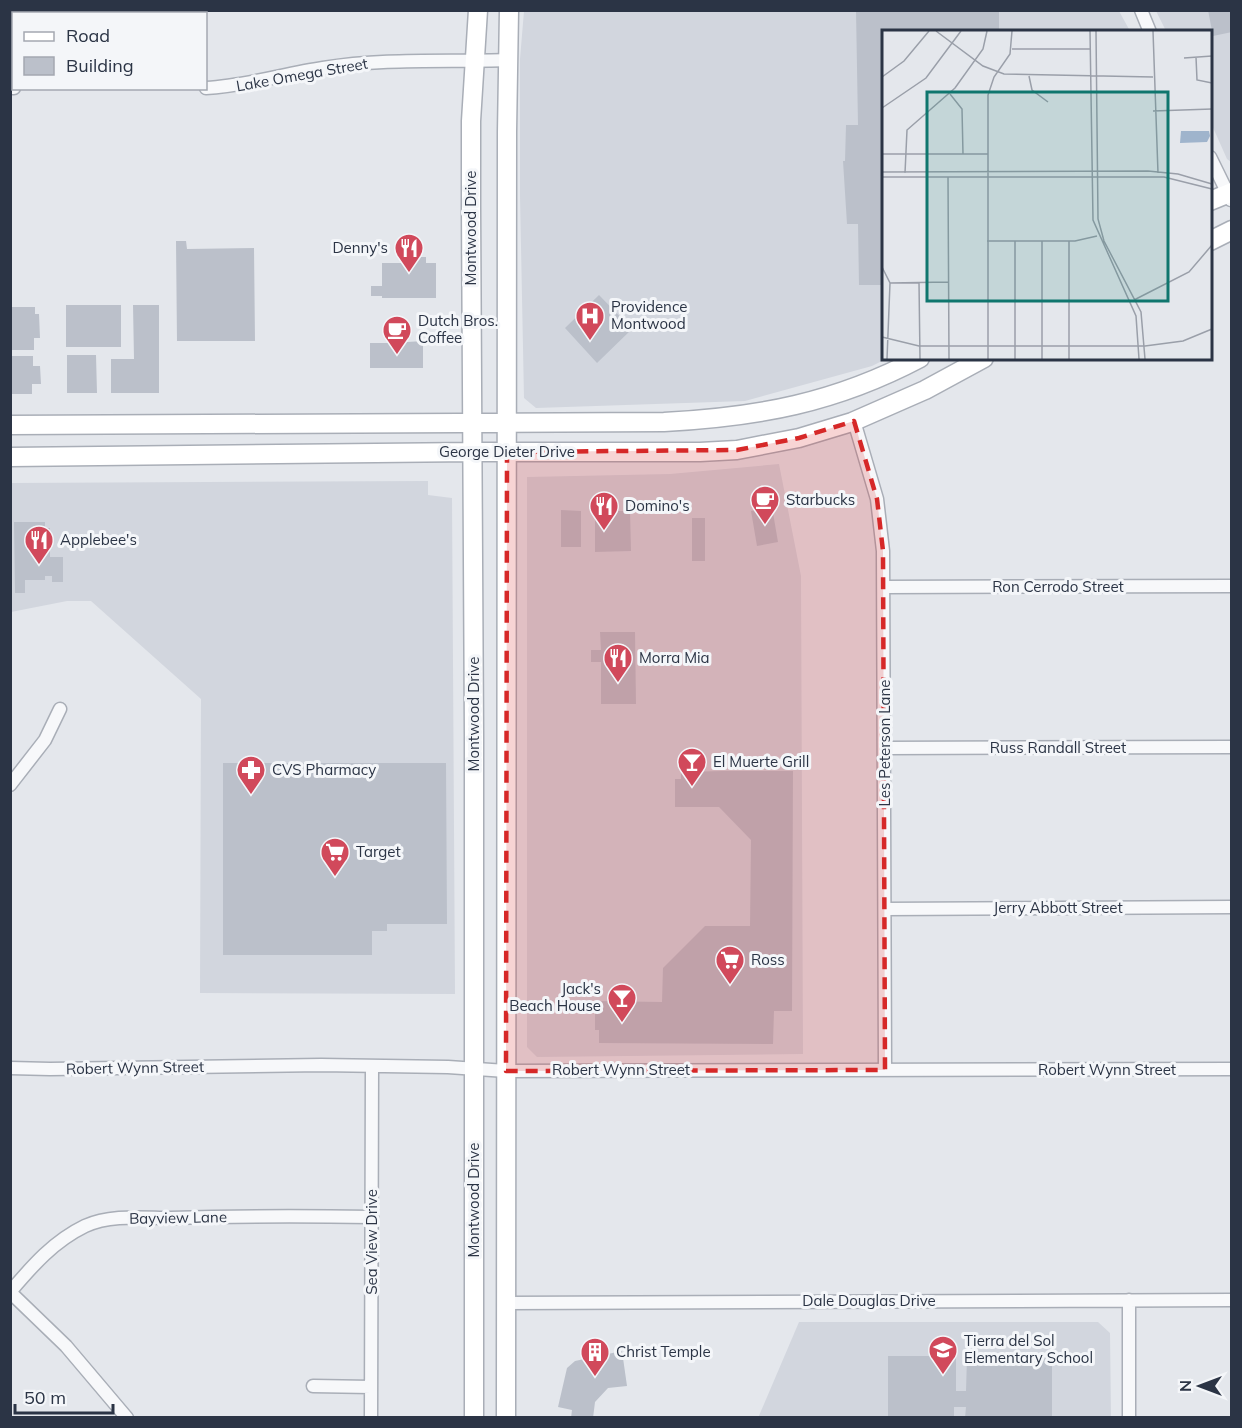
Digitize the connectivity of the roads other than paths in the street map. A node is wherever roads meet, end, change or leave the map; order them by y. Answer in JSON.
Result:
{"nodes":[{"id":1,"x":478,"y":10,"type":"edge"},
{"id":2,"x":509,"y":10,"type":"edge"},
{"id":3,"x":1141,"y":10,"type":"edge"},
{"id":4,"x":1149,"y":30,"type":"edge"},
{"id":5,"x":507,"y":60,"type":"junction"},
{"id":6,"x":475,"y":61,"type":"junction"},
{"id":7,"x":207,"y":88,"type":"edge"},
{"id":8,"x":1212,"y":161,"type":"edge"},
{"id":9,"x":1230,"y":195,"type":"edge"},
{"id":10,"x":1212,"y":200,"type":"edge"},
{"id":11,"x":1232,"y":230,"type":"edge"},
{"id":12,"x":1212,"y":240,"type":"edge"},
{"id":13,"x":916,"y":360,"type":"edge"},
{"id":14,"x":980,"y":360,"type":"edge"},
{"id":15,"x":845,"y":392,"type":"junction"},
{"id":16,"x":854,"y":421,"type":"junction"},
{"id":17,"x":180,"y":423,"type":"junction"},
{"id":18,"x":472,"y":423,"type":"junction"},
{"id":19,"x":507,"y":423,"type":"junction"},
{"id":20,"x":10,"y":424,"type":"edge"},
{"id":21,"x":473,"y":452,"type":"junction"},
{"id":22,"x":507,"y":452,"type":"junction"},
{"id":23,"x":181,"y":455,"type":"junction"},
{"id":24,"x":10,"y":457,"type":"edge"},
{"id":25,"x":1232,"y":586,"type":"edge"},
{"id":26,"x":885,"y":587,"type":"junction"},
{"id":27,"x":60,"y":709,"type":"dead end"},
{"id":28,"x":474,"y":736,"type":"junction"},
{"id":29,"x":505,"y":736,"type":"junction"},
{"id":30,"x":1232,"y":747,"type":"edge"},
{"id":31,"x":885,"y":748,"type":"junction"},
{"id":32,"x":10,"y":785,"type":"edge"},
{"id":33,"x":1232,"y":907,"type":"edge"},
{"id":34,"x":885,"y":909,"type":"junction"},
{"id":35,"x":372,"y":1066,"type":"junction"},
{"id":36,"x":10,"y":1068,"type":"edge"},
{"id":37,"x":473,"y":1068,"type":"junction"},
{"id":38,"x":1232,"y":1069,"type":"edge"},
{"id":39,"x":885,"y":1070,"type":"junction"},
{"id":40,"x":506,"y":1071,"type":"junction"},
{"id":41,"x":372,"y":1217,"type":"junction"},
{"id":42,"x":10,"y":1292,"type":"edge"},
{"id":43,"x":1129,"y":1300,"type":"junction"},
{"id":44,"x":1232,"y":1300,"type":"edge"},
{"id":45,"x":506,"y":1303,"type":"junction"},
{"id":46,"x":313,"y":1386,"type":"dead end"},
{"id":47,"x":371,"y":1387,"type":"junction"},
{"id":48,"x":128,"y":1418,"type":"edge"},
{"id":49,"x":371,"y":1418,"type":"edge"},
{"id":50,"x":474,"y":1418,"type":"edge"},
{"id":51,"x":506,"y":1418,"type":"edge"},
{"id":52,"x":1130,"y":1418,"type":"edge"}],
"edges":[{"from":1,"to":6,"type":"main road","name":"Montwood Drive"},
{"from":2,"to":5,"type":"main road","name":"Montwood Drive"},
{"from":3,"to":4,"type":"street"},
{"from":5,"to":6,"type":"street","name":"Lake Omega Street"},
{"from":5,"to":19,"type":"main road","name":"Montwood Drive"},
{"from":6,"to":7,"type":"street","name":"Lake Omega Street"},
{"from":6,"to":18,"type":"main road","name":"Montwood Drive"},
{"from":8,"to":9,"type":"street"},
{"from":9,"to":10,"type":"main road"},
{"from":11,"to":12,"type":"main road"},
{"from":13,"to":15,"type":"main road","name":"George Dieter Drive"},
{"from":14,"to":16,"type":"main road","name":"George Dieter Drive"},
{"from":15,"to":16,"type":"main road"},
{"from":15,"to":19,"type":"main road","name":"George Dieter Drive"},
{"from":16,"to":22,"type":"main road","name":"George Dieter Drive"},
{"from":16,"to":26,"type":"street","name":"Les Peterson Lane"},
{"from":17,"to":18,"type":"main road","name":"George Dieter Drive"},
{"from":17,"to":20,"type":"main road","name":"George Dieter Drive"},
{"from":17,"to":23,"type":"main road"},
{"from":18,"to":19,"type":"main road","name":"George Dieter Drive"},
{"from":18,"to":21,"type":"main road","name":"Montwood Drive"},
{"from":19,"to":22,"type":"main road","name":"Montwood Drive"},
{"from":21,"to":22,"type":"main road","name":"George Dieter Drive"},
{"from":21,"to":23,"type":"main road","name":"George Dieter Drive"},
{"from":21,"to":28,"type":"main road","name":"Montwood Drive"},
{"from":22,"to":29,"type":"main road","name":"Montwood Drive"},
{"from":23,"to":24,"type":"main road","name":"George Dieter Drive"},
{"from":25,"to":26,"type":"street","name":"Ron Cerrodo Street"},
{"from":26,"to":31,"type":"street","name":"Les Peterson Lane"},
{"from":27,"to":32,"type":"street"},
{"from":28,"to":29,"type":"main road"},
{"from":28,"to":37,"type":"main road","name":"Montwood Drive"},
{"from":29,"to":40,"type":"main road","name":"Montwood Drive"},
{"from":30,"to":31,"type":"street","name":"Russ Randall Street"},
{"from":31,"to":34,"type":"street","name":"Les Peterson Lane"},
{"from":33,"to":34,"type":"street","name":"Jerry Abbott Street"},
{"from":34,"to":39,"type":"street","name":"Les Peterson Lane"},
{"from":35,"to":36,"type":"street","name":"Robert Wynn Street"},
{"from":35,"to":37,"type":"street","name":"Robert Wynn Street"},
{"from":35,"to":41,"type":"street","name":"Sea View Drive"},
{"from":37,"to":40,"type":"street","name":"Robert Wynn Street"},
{"from":37,"to":50,"type":"main road","name":"Montwood Drive"},
{"from":38,"to":39,"type":"street","name":"Robert Wynn Street"},
{"from":39,"to":40,"type":"street","name":"Robert Wynn Street"},
{"from":40,"to":45,"type":"main road","name":"Montwood Drive"},
{"from":41,"to":42,"type":"street","name":"Bayview Lane"},
{"from":41,"to":47,"type":"street","name":"Sea View Drive"},
{"from":42,"to":48,"type":"street"},
{"from":43,"to":44,"type":"street","name":"Dale Douglas Drive"},
{"from":43,"to":45,"type":"street","name":"Dale Douglas Drive"},
{"from":43,"to":52,"type":"street"},
{"from":45,"to":51,"type":"main road","name":"Montwood Drive"},
{"from":46,"to":47,"type":"street"},
{"from":47,"to":49,"type":"street","name":"Sea View Drive"}]}
